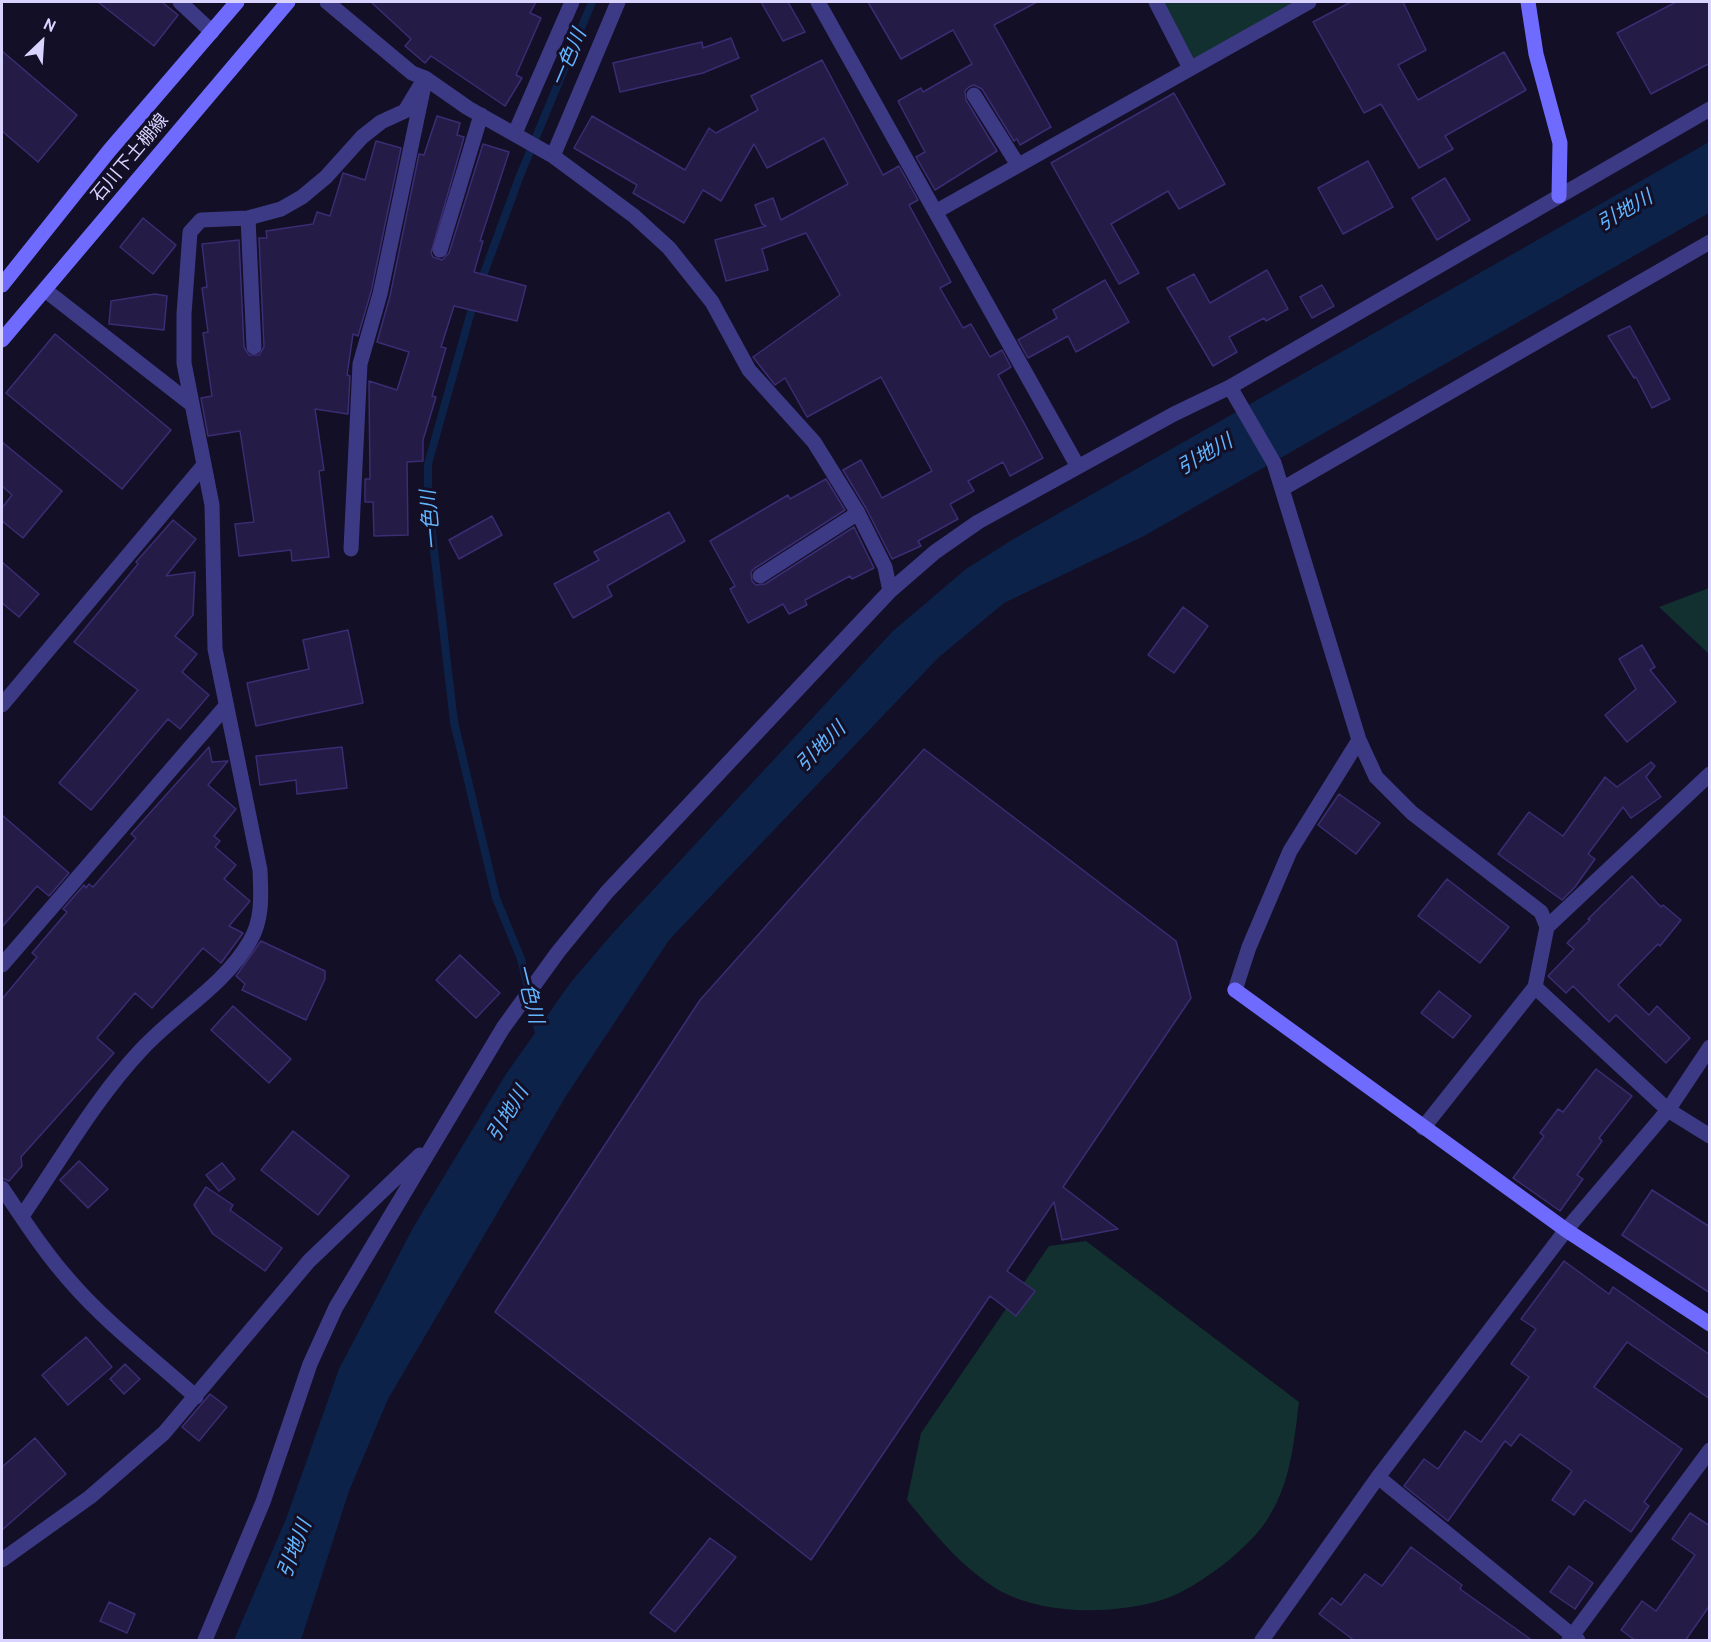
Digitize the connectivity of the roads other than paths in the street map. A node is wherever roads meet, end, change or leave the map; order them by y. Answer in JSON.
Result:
{"nodes":[{"id":1,"x":180,"y":2,"type":"edge"},
{"id":2,"x":237,"y":2,"type":"edge"},
{"id":3,"x":288,"y":2,"type":"edge"},
{"id":4,"x":573,"y":2,"type":"edge"},
{"id":5,"x":618,"y":2,"type":"edge"},
{"id":6,"x":818,"y":2,"type":"edge"},
{"id":7,"x":1156,"y":2,"type":"edge"},
{"id":8,"x":1309,"y":2,"type":"edge"},
{"id":9,"x":1528,"y":2,"type":"edge"},
{"id":10,"x":331,"y":3,"type":"edge"},
{"id":11,"x":212,"y":32,"type":"junction"},
{"id":12,"x":1190,"y":68,"type":"junction"},
{"id":13,"x":425,"y":78,"type":"junction"},
{"id":14,"x":974,"y":94,"type":"dead end"},
{"id":15,"x":1710,"y":109,"type":"edge"},
{"id":16,"x":482,"y":115,"type":"junction"},
{"id":17,"x":521,"y":136,"type":"junction"},
{"id":18,"x":553,"y":156,"type":"junction"},
{"id":19,"x":1018,"y":165,"type":"junction"},
{"id":20,"x":1559,"y":196,"type":"junction"},
{"id":21,"x":937,"y":211,"type":"junction"},
{"id":22,"x":248,"y":218,"type":"junction"},
{"id":23,"x":1710,"y":242,"type":"edge"},
{"id":24,"x":440,"y":250,"type":"dead end"},
{"id":25,"x":2,"y":285,"type":"edge"},
{"id":26,"x":45,"y":290,"type":"junction"},
{"id":27,"x":2,"y":340,"type":"edge"},
{"id":28,"x":254,"y":347,"type":"dead end"},
{"id":29,"x":1230,"y":387,"type":"junction"},
{"id":30,"x":190,"y":403,"type":"junction"},
{"id":31,"x":1077,"y":465,"type":"junction"},
{"id":32,"x":203,"y":466,"type":"junction"},
{"id":33,"x":1282,"y":489,"type":"junction"},
{"id":34,"x":858,"y":513,"type":"junction"},
{"id":35,"x":351,"y":549,"type":"dead end"},
{"id":36,"x":760,"y":576,"type":"dead end"},
{"id":37,"x":890,"y":591,"type":"junction"},
{"id":38,"x":2,"y":705,"type":"edge"},
{"id":39,"x":226,"y":706,"type":"junction"},
{"id":40,"x":1359,"y":740,"type":"junction"},
{"id":41,"x":1710,"y":774,"type":"edge"},
{"id":42,"x":1547,"y":927,"type":"junction"},
{"id":43,"x":2,"y":965,"type":"edge"},
{"id":44,"x":1535,"y":987,"type":"junction"},
{"id":45,"x":1710,"y":1047,"type":"edge"},
{"id":46,"x":1668,"y":1110,"type":"junction"},
{"id":47,"x":1423,"y":1128,"type":"junction"},
{"id":48,"x":1710,"y":1136,"type":"edge"},
{"id":49,"x":434,"y":1141,"type":"junction"},
{"id":50,"x":2,"y":1188,"type":"edge"},
{"id":51,"x":22,"y":1216,"type":"junction"},
{"id":52,"x":1566,"y":1230,"type":"junction"},
{"id":53,"x":1710,"y":1324,"type":"edge"},
{"id":54,"x":196,"y":1397,"type":"junction"},
{"id":55,"x":1710,"y":1450,"type":"edge"},
{"id":56,"x":1378,"y":1477,"type":"junction"},
{"id":57,"x":2,"y":1560,"type":"edge"},
{"id":58,"x":1573,"y":1639,"type":"edge"},
{"id":59,"x":205,"y":1641,"type":"edge"},
{"id":60,"x":1262,"y":1641,"type":"edge"}],
"edges":[{"from":1,"to":11,"type":"street"},
{"from":2,"to":11,"type":"street","name":"石川下土棚線"},
{"from":3,"to":26,"type":"street","name":"石川下土棚線"},
{"from":4,"to":17,"type":"street"},
{"from":5,"to":18,"type":"street"},
{"from":6,"to":21,"type":"street"},
{"from":7,"to":12,"type":"street"},
{"from":8,"to":12,"type":"street"},
{"from":9,"to":20,"type":"street"},
{"from":10,"to":13,"type":"street"},
{"from":11,"to":25,"type":"street","name":"石川下土棚線"},
{"from":12,"to":19,"type":"street"},
{"from":13,"to":16,"type":"street"},
{"from":13,"to":22,"type":"street"},
{"from":13,"to":35,"type":"street"},
{"from":14,"to":19,"type":"street"},
{"from":15,"to":20,"type":"street"},
{"from":16,"to":17,"type":"street"},
{"from":16,"to":24,"type":"street"},
{"from":17,"to":18,"type":"street"},
{"from":18,"to":34,"type":"street"},
{"from":19,"to":21,"type":"street"},
{"from":20,"to":29,"type":"street"},
{"from":21,"to":31,"type":"street"},
{"from":22,"to":28,"type":"street"},
{"from":22,"to":30,"type":"street"},
{"from":23,"to":33,"type":"street"},
{"from":26,"to":27,"type":"street","name":"石川下土棚線"},
{"from":26,"to":30,"type":"street"},
{"from":29,"to":31,"type":"street"},
{"from":29,"to":33,"type":"street"},
{"from":30,"to":32,"type":"street"},
{"from":31,"to":37,"type":"street"},
{"from":32,"to":38,"type":"street"},
{"from":32,"to":39,"type":"street"},
{"from":33,"to":40,"type":"street"},
{"from":34,"to":36,"type":"street"},
{"from":34,"to":37,"type":"street"},
{"from":37,"to":49,"type":"street"},
{"from":39,"to":43,"type":"street"},
{"from":39,"to":51,"type":"street"},
{"from":40,"to":42,"type":"street"},
{"from":40,"to":47,"type":"street"},
{"from":41,"to":42,"type":"street"},
{"from":42,"to":44,"type":"street"},
{"from":44,"to":46,"type":"street"},
{"from":44,"to":47,"type":"street"},
{"from":45,"to":46,"type":"street"},
{"from":46,"to":48,"type":"street"},
{"from":46,"to":52,"type":"street"},
{"from":47,"to":52,"type":"street"},
{"from":49,"to":54,"type":"street"},
{"from":49,"to":59,"type":"street"},
{"from":50,"to":51,"type":"street"},
{"from":51,"to":54,"type":"street"},
{"from":52,"to":53,"type":"street"},
{"from":52,"to":56,"type":"street"},
{"from":54,"to":57,"type":"street"},
{"from":55,"to":58,"type":"street"},
{"from":56,"to":58,"type":"street"},
{"from":56,"to":60,"type":"street"}]}
